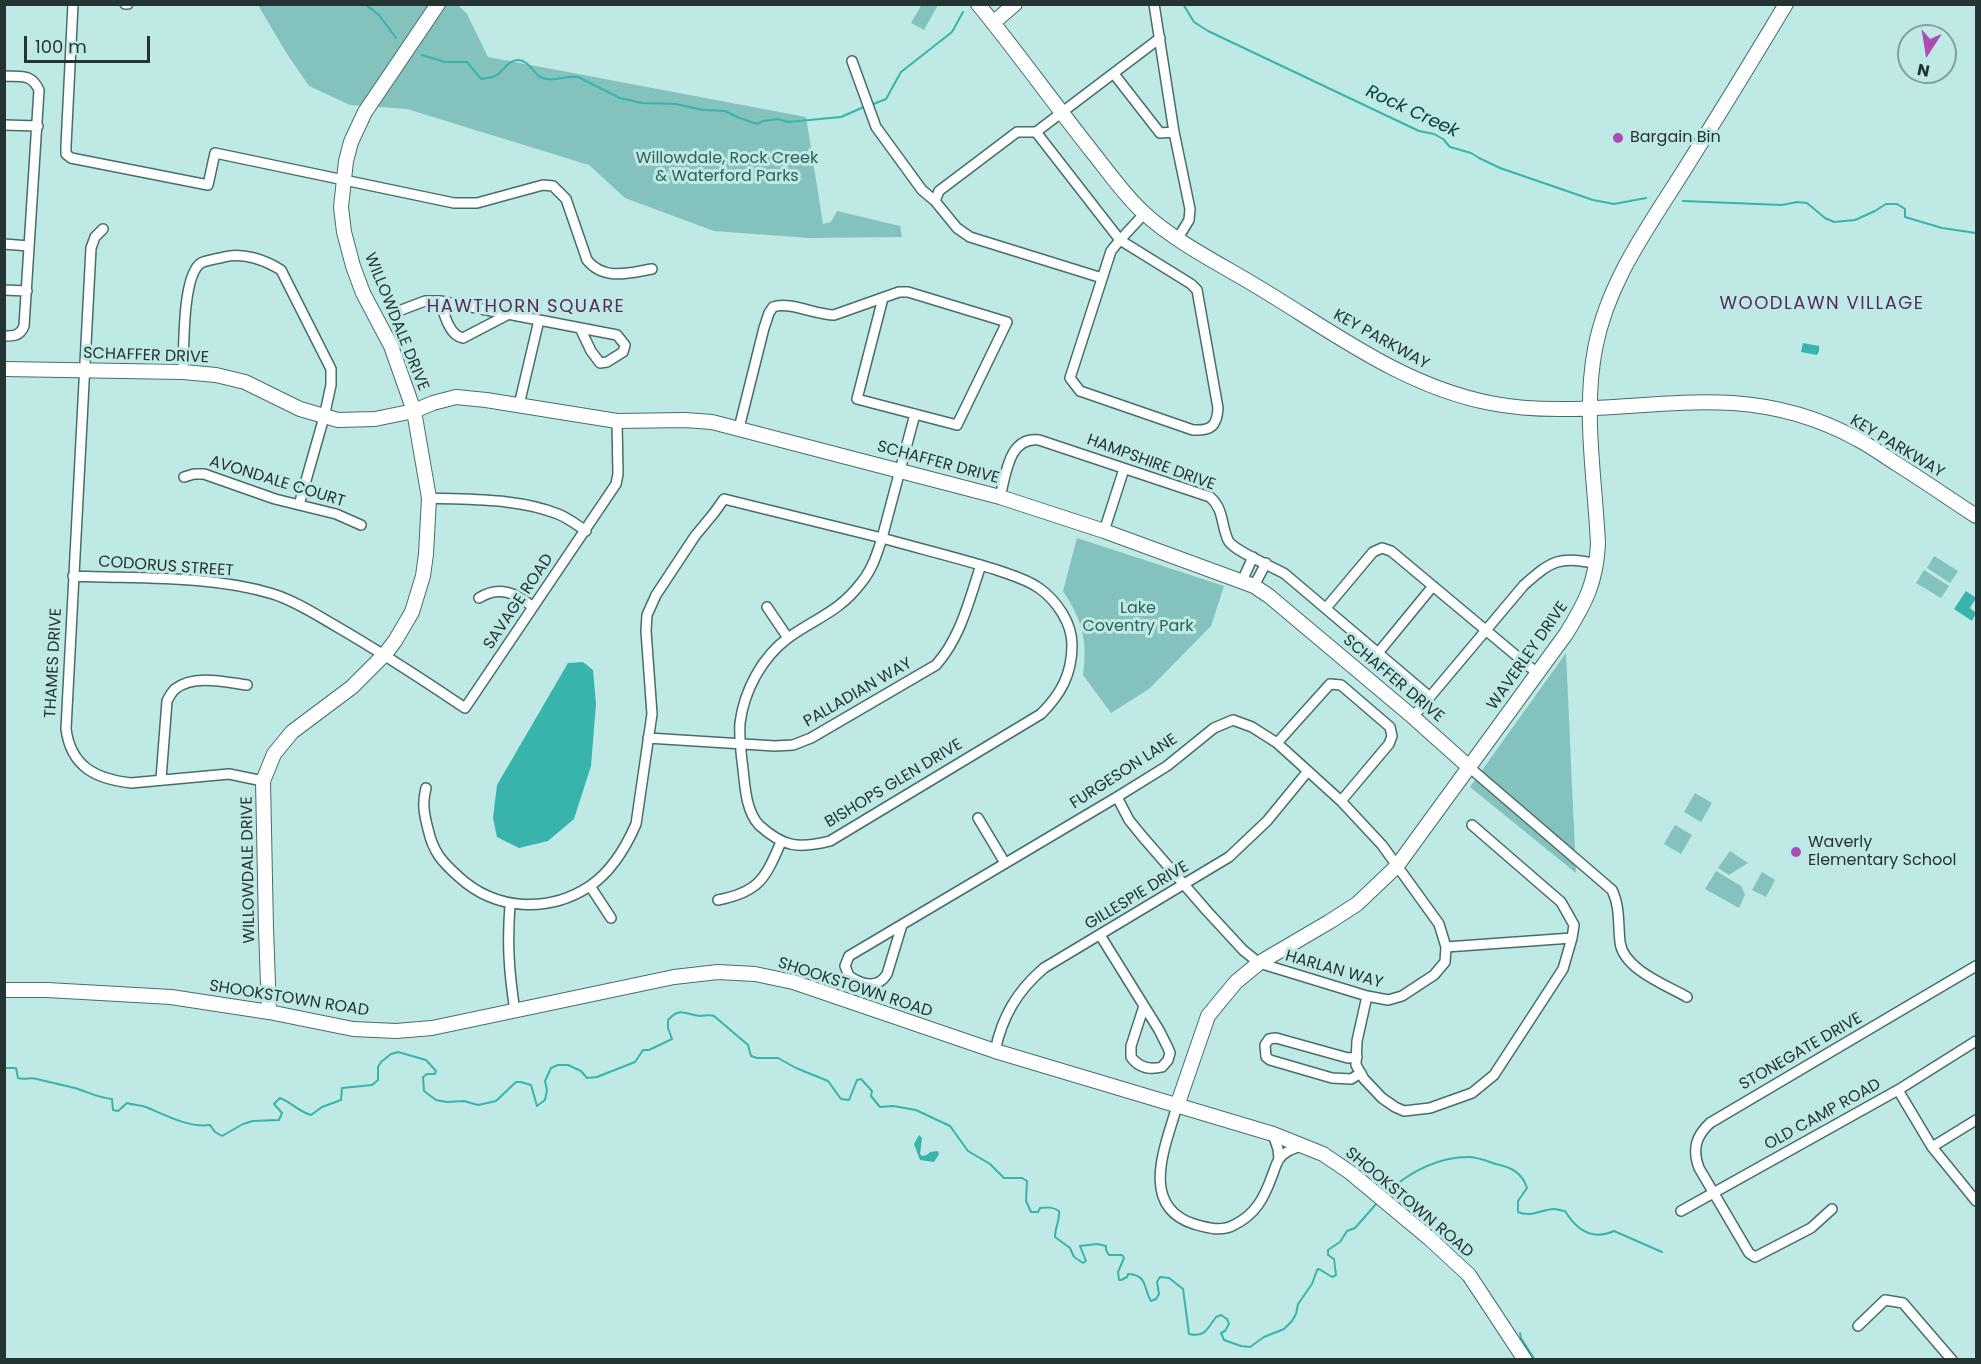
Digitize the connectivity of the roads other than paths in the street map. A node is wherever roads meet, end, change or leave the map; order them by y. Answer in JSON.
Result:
{"nodes":[{"id":1,"x":73,"y":4,"type":"edge"},
{"id":2,"x":438,"y":4,"type":"edge"},
{"id":3,"x":978,"y":4,"type":"edge"},
{"id":4,"x":1016,"y":4,"type":"edge"},
{"id":5,"x":1154,"y":4,"type":"edge"},
{"id":6,"x":1786,"y":4,"type":"edge"},
{"id":7,"x":993,"y":23,"type":"junction"},
{"id":8,"x":1160,"y":39,"type":"junction"},
{"id":9,"x":852,"y":61,"type":"dead end"},
{"id":10,"x":1114,"y":74,"type":"junction"},
{"id":11,"x":4,"y":76,"type":"edge"},
{"id":12,"x":1062,"y":113,"type":"junction"},
{"id":13,"x":4,"y":125,"type":"edge"},
{"id":14,"x":38,"y":126,"type":"junction"},
{"id":15,"x":1036,"y":132,"type":"junction"},
{"id":16,"x":1174,"y":132,"type":"junction"},
{"id":17,"x":343,"y":181,"type":"junction"},
{"id":18,"x":935,"y":201,"type":"junction"},
{"id":19,"x":1144,"y":214,"type":"junction"},
{"id":20,"x":103,"y":229,"type":"dead end"},
{"id":21,"x":1178,"y":238,"type":"junction"},
{"id":22,"x":1120,"y":240,"type":"junction"},
{"id":23,"x":4,"y":244,"type":"edge"},
{"id":24,"x":29,"y":246,"type":"junction"},
{"id":25,"x":652,"y":270,"type":"dead end"},
{"id":26,"x":1102,"y":278,"type":"junction"},
{"id":27,"x":4,"y":290,"type":"edge"},
{"id":28,"x":27,"y":291,"type":"junction"},
{"id":29,"x":883,"y":298,"type":"junction"},
{"id":30,"x":440,"y":301,"type":"junction"},
{"id":31,"x":396,"y":312,"type":"dead end"},
{"id":32,"x":508,"y":314,"type":"junction"},
{"id":33,"x":540,"y":320,"type":"junction"},
{"id":34,"x":580,"y":328,"type":"junction"},
{"id":35,"x":4,"y":336,"type":"edge"},
{"id":36,"x":4,"y":369,"type":"edge"},
{"id":37,"x":85,"y":371,"type":"junction"},
{"id":38,"x":183,"y":372,"type":"junction"},
{"id":39,"x":519,"y":405,"type":"junction"},
{"id":40,"x":1589,"y":408,"type":"junction"},
{"id":41,"x":414,"y":411,"type":"junction"},
{"id":42,"x":915,"y":414,"type":"junction"},
{"id":43,"x":324,"y":417,"type":"junction"},
{"id":44,"x":617,"y":422,"type":"junction"},
{"id":45,"x":739,"y":428,"type":"junction"},
{"id":46,"x":1124,"y":468,"type":"junction"},
{"id":47,"x":900,"y":470,"type":"junction"},
{"id":48,"x":184,"y":477,"type":"dead end"},
{"id":49,"x":1000,"y":497,"type":"junction"},
{"id":50,"x":429,"y":498,"type":"junction"},
{"id":51,"x":298,"y":505,"type":"junction"},
{"id":52,"x":1977,"y":516,"type":"edge"},
{"id":53,"x":361,"y":525,"type":"dead end"},
{"id":54,"x":586,"y":531,"type":"junction"},
{"id":55,"x":1104,"y":531,"type":"junction"},
{"id":56,"x":882,"y":538,"type":"junction"},
{"id":57,"x":1253,"y":557,"type":"junction"},
{"id":58,"x":1266,"y":563,"type":"junction"},
{"id":59,"x":1597,"y":564,"type":"junction"},
{"id":60,"x":981,"y":565,"type":"junction"},
{"id":61,"x":73,"y":576,"type":"junction"},
{"id":62,"x":1248,"y":583,"type":"junction"},
{"id":63,"x":1433,"y":586,"type":"junction"},
{"id":64,"x":479,"y":598,"type":"dead end"},
{"id":65,"x":533,"y":607,"type":"junction"},
{"id":66,"x":767,"y":607,"type":"dead end"},
{"id":67,"x":1326,"y":608,"type":"junction"},
{"id":68,"x":1485,"y":630,"type":"junction"},
{"id":69,"x":788,"y":638,"type":"junction"},
{"id":70,"x":1378,"y":652,"type":"junction"},
{"id":71,"x":385,"y":654,"type":"junction"},
{"id":72,"x":1537,"y":673,"type":"junction"},
{"id":73,"x":247,"y":685,"type":"dead end"},
{"id":74,"x":1430,"y":697,"type":"junction"},
{"id":75,"x":1413,"y":717,"type":"junction"},
{"id":76,"x":648,"y":738,"type":"junction"},
{"id":77,"x":1277,"y":743,"type":"junction"},
{"id":78,"x":740,"y":744,"type":"junction"},
{"id":79,"x":1469,"y":767,"type":"junction"},
{"id":80,"x":1308,"y":771,"type":"junction"},
{"id":81,"x":160,"y":779,"type":"junction"},
{"id":82,"x":263,"y":781,"type":"junction"},
{"id":83,"x":426,"y":788,"type":"dead end"},
{"id":84,"x":1117,"y":796,"type":"junction"},
{"id":85,"x":1341,"y":801,"type":"junction"},
{"id":86,"x":978,"y":818,"type":"dead end"},
{"id":87,"x":1472,"y":825,"type":"dead end"},
{"id":88,"x":782,"y":842,"type":"junction"},
{"id":89,"x":1005,"y":863,"type":"junction"},
{"id":90,"x":1397,"y":866,"type":"junction"},
{"id":91,"x":1186,"y":885,"type":"junction"},
{"id":92,"x":590,"y":886,"type":"junction"},
{"id":93,"x":718,"y":900,"type":"dead end"},
{"id":94,"x":510,"y":905,"type":"junction"},
{"id":95,"x":612,"y":918,"type":"dead end"},
{"id":96,"x":903,"y":925,"type":"junction"},
{"id":97,"x":1100,"y":935,"type":"junction"},
{"id":98,"x":1572,"y":938,"type":"junction"},
{"id":99,"x":1446,"y":947,"type":"junction"},
{"id":100,"x":1259,"y":963,"type":"junction"},
{"id":101,"x":1977,"y":966,"type":"edge"},
{"id":102,"x":4,"y":990,"type":"edge"},
{"id":103,"x":1367,"y":996,"type":"junction"},
{"id":104,"x":1687,"y":998,"type":"dead end"},
{"id":105,"x":1144,"y":1006,"type":"junction"},
{"id":106,"x":515,"y":1011,"type":"junction"},
{"id":107,"x":269,"y":1012,"type":"junction"},
{"id":108,"x":1977,"y":1041,"type":"edge"},
{"id":109,"x":995,"y":1051,"type":"junction"},
{"id":110,"x":1357,"y":1057,"type":"junction"},
{"id":111,"x":1361,"y":1073,"type":"junction"},
{"id":112,"x":1898,"y":1090,"type":"junction"},
{"id":113,"x":1177,"y":1106,"type":"junction"},
{"id":114,"x":1977,"y":1120,"type":"edge"},
{"id":115,"x":1273,"y":1134,"type":"junction"},
{"id":116,"x":1304,"y":1145,"type":"junction"},
{"id":117,"x":1932,"y":1148,"type":"junction"},
{"id":118,"x":1279,"y":1159,"type":"junction"},
{"id":119,"x":1713,"y":1194,"type":"junction"},
{"id":120,"x":1977,"y":1201,"type":"edge"},
{"id":121,"x":1832,"y":1209,"type":"dead end"},
{"id":122,"x":1681,"y":1211,"type":"dead end"},
{"id":123,"x":1858,"y":1326,"type":"dead end"},
{"id":124,"x":1525,"y":1359,"type":"edge"},
{"id":125,"x":1952,"y":1359,"type":"edge"}],
"edges":[{"from":1,"to":17,"type":"street"},
{"from":2,"to":17,"type":"street","name":"WILLOWDALE DRIVE"},
{"from":3,"to":7,"type":"street","name":"KEY PARKWAY"},
{"from":4,"to":7,"type":"street"},
{"from":5,"to":8,"type":"street"},
{"from":6,"to":40,"type":"street","name":"WAVERLEY DRIVE"},
{"from":7,"to":12,"type":"street","name":"KEY PARKWAY"},
{"from":8,"to":10,"type":"street"},
{"from":8,"to":16,"type":"street"},
{"from":9,"to":18,"type":"street"},
{"from":10,"to":12,"type":"street"},
{"from":10,"to":16,"type":"street"},
{"from":11,"to":14,"type":"street"},
{"from":12,"to":15,"type":"street"},
{"from":12,"to":19,"type":"street","name":"KEY PARKWAY"},
{"from":13,"to":14,"type":"street"},
{"from":14,"to":24,"type":"street"},
{"from":15,"to":18,"type":"street"},
{"from":15,"to":22,"type":"street"},
{"from":16,"to":21,"type":"street"},
{"from":17,"to":25,"type":"street"},
{"from":17,"to":41,"type":"street","name":"WILLOWDALE DRIVE"},
{"from":18,"to":26,"type":"street"},
{"from":19,"to":21,"type":"street","name":"KEY PARKWAY"},
{"from":19,"to":22,"type":"street"},
{"from":20,"to":37,"type":"street","name":"THAMES DRIVE"},
{"from":21,"to":40,"type":"street","name":"KEY PARKWAY"},
{"from":22,"to":26,"type":"street"},
{"from":22,"to":26,"type":"street"},
{"from":23,"to":24,"type":"street"},
{"from":24,"to":28,"type":"street"},
{"from":27,"to":28,"type":"street"},
{"from":28,"to":35,"type":"street"},
{"from":29,"to":42,"type":"street"},
{"from":29,"to":42,"type":"street"},
{"from":29,"to":45,"type":"street"},
{"from":30,"to":31,"type":"street"},
{"from":30,"to":32,"type":"street"},
{"from":30,"to":32,"type":"street"},
{"from":32,"to":33,"type":"street"},
{"from":33,"to":34,"type":"street"},
{"from":33,"to":39,"type":"street"},
{"from":34,"to":34,"type":"street"},
{"from":36,"to":37,"type":"street","name":"SCHAFFER DRIVE"},
{"from":37,"to":38,"type":"street","name":"SCHAFFER DRIVE"},
{"from":37,"to":61,"type":"street","name":"THAMES DRIVE"},
{"from":38,"to":43,"type":"street","name":"SCHAFFER DRIVE"},
{"from":38,"to":43,"type":"street"},
{"from":39,"to":41,"type":"street","name":"SCHAFFER DRIVE"},
{"from":39,"to":44,"type":"street","name":"SCHAFFER DRIVE"},
{"from":40,"to":52,"type":"street","name":"KEY PARKWAY"},
{"from":40,"to":59,"type":"street","name":"WAVERLEY DRIVE"},
{"from":41,"to":43,"type":"street","name":"SCHAFFER DRIVE"},
{"from":41,"to":50,"type":"street","name":"WILLOWDALE DRIVE"},
{"from":42,"to":47,"type":"street","name":"BISHOPS GLEN DRIVE"},
{"from":43,"to":51,"type":"street"},
{"from":44,"to":45,"type":"street","name":"SCHAFFER DRIVE"},
{"from":44,"to":54,"type":"street","name":"SAVAGE ROAD"},
{"from":45,"to":47,"type":"street","name":"SCHAFFER DRIVE"},
{"from":46,"to":49,"type":"street","name":"HAMPSHIRE DRIVE"},
{"from":46,"to":55,"type":"street"},
{"from":46,"to":57,"type":"street","name":"HAMPSHIRE DRIVE"},
{"from":47,"to":49,"type":"street","name":"SCHAFFER DRIVE"},
{"from":47,"to":56,"type":"street","name":"BISHOPS GLEN DRIVE"},
{"from":48,"to":51,"type":"street","name":"AVONDALE COURT"},
{"from":49,"to":55,"type":"street","name":"SCHAFFER DRIVE"},
{"from":50,"to":54,"type":"street"},
{"from":50,"to":71,"type":"street","name":"WILLOWDALE DRIVE"},
{"from":51,"to":53,"type":"street","name":"AVONDALE COURT"},
{"from":54,"to":65,"type":"street","name":"SAVAGE ROAD"},
{"from":55,"to":62,"type":"street","name":"SCHAFFER DRIVE"},
{"from":56,"to":60,"type":"street","name":"BISHOPS GLEN DRIVE"},
{"from":56,"to":69,"type":"street","name":"BISHOPS GLEN DRIVE"},
{"from":56,"to":76,"type":"street"},
{"from":57,"to":58,"type":"street","name":"HAMPSHIRE DRIVE"},
{"from":57,"to":62,"type":"street"},
{"from":58,"to":62,"type":"street"},
{"from":58,"to":67,"type":"street","name":"HAMPSHIRE DRIVE"},
{"from":59,"to":68,"type":"street"},
{"from":59,"to":72,"type":"street","name":"WAVERLEY DRIVE"},
{"from":60,"to":78,"type":"street","name":"PALLADIAN WAY"},
{"from":60,"to":88,"type":"street","name":"BISHOPS GLEN DRIVE"},
{"from":61,"to":71,"type":"street","name":"CODORUS STREET"},
{"from":61,"to":81,"type":"street","name":"THAMES DRIVE"},
{"from":62,"to":75,"type":"street","name":"SCHAFFER DRIVE"},
{"from":63,"to":67,"type":"street"},
{"from":63,"to":68,"type":"street"},
{"from":63,"to":70,"type":"street"},
{"from":64,"to":65,"type":"street"},
{"from":65,"to":71,"type":"street","name":"SAVAGE ROAD"},
{"from":66,"to":69,"type":"street"},
{"from":67,"to":70,"type":"street","name":"HAMPSHIRE DRIVE"},
{"from":68,"to":72,"type":"street"},
{"from":68,"to":74,"type":"street"},
{"from":69,"to":78,"type":"street","name":"BISHOPS GLEN DRIVE"},
{"from":70,"to":74,"type":"street","name":"HAMPSHIRE DRIVE"},
{"from":71,"to":82,"type":"street","name":"WILLOWDALE DRIVE"},
{"from":72,"to":79,"type":"street","name":"WAVERLEY DRIVE"},
{"from":73,"to":81,"type":"street"},
{"from":74,"to":75,"type":"street"},
{"from":75,"to":79,"type":"street","name":"SCHAFFER DRIVE"},
{"from":76,"to":78,"type":"street","name":"PALLADIAN WAY"},
{"from":76,"to":92,"type":"street"},
{"from":77,"to":80,"type":"street","name":"FURGESON LANE"},
{"from":77,"to":84,"type":"street","name":"FURGESON LANE"},
{"from":77,"to":85,"type":"street"},
{"from":78,"to":88,"type":"street","name":"BISHOPS GLEN DRIVE"},
{"from":79,"to":90,"type":"street","name":"WAVERLEY DRIVE"},
{"from":79,"to":104,"type":"street","name":"SCHAFFER DRIVE"},
{"from":80,"to":85,"type":"street","name":"FURGESON LANE"},
{"from":80,"to":91,"type":"street","name":"GILLESPIE DRIVE"},
{"from":81,"to":82,"type":"street","name":"THAMES DRIVE"},
{"from":82,"to":107,"type":"street","name":"WILLOWDALE DRIVE"},
{"from":83,"to":94,"type":"street"},
{"from":84,"to":89,"type":"street","name":"FURGESON LANE"},
{"from":84,"to":91,"type":"street"},
{"from":85,"to":90,"type":"street","name":"FURGESON LANE"},
{"from":86,"to":89,"type":"street"},
{"from":87,"to":98,"type":"street"},
{"from":88,"to":93,"type":"street"},
{"from":89,"to":96,"type":"street","name":"FURGESON LANE"},
{"from":90,"to":99,"type":"street"},
{"from":90,"to":100,"type":"street","name":"WAVERLEY DRIVE"},
{"from":91,"to":97,"type":"street","name":"GILLESPIE DRIVE"},
{"from":91,"to":100,"type":"street"},
{"from":92,"to":94,"type":"street"},
{"from":92,"to":95,"type":"street"},
{"from":94,"to":106,"type":"street"},
{"from":96,"to":96,"type":"street","name":"FURGESON LANE"},
{"from":97,"to":105,"type":"street"},
{"from":97,"to":109,"type":"street","name":"GILLESPIE DRIVE"},
{"from":98,"to":99,"type":"street"},
{"from":98,"to":111,"type":"street"},
{"from":99,"to":103,"type":"street","name":"HARLAN WAY"},
{"from":100,"to":103,"type":"street","name":"HARLAN WAY"},
{"from":100,"to":113,"type":"street","name":"WAVERLEY DRIVE"},
{"from":101,"to":119,"type":"street","name":"STONEGATE DRIVE"},
{"from":102,"to":107,"type":"street","name":"SHOOKSTOWN ROAD"},
{"from":103,"to":110,"type":"street"},
{"from":105,"to":105,"type":"street"},
{"from":106,"to":107,"type":"street","name":"SHOOKSTOWN ROAD"},
{"from":106,"to":109,"type":"street","name":"SHOOKSTOWN ROAD"},
{"from":108,"to":112,"type":"street","name":"OLD CAMP ROAD"},
{"from":109,"to":113,"type":"street","name":"SHOOKSTOWN ROAD"},
{"from":110,"to":111,"type":"street"},
{"from":110,"to":111,"type":"street"},
{"from":112,"to":117,"type":"street"},
{"from":112,"to":119,"type":"street","name":"OLD CAMP ROAD"},
{"from":113,"to":115,"type":"street","name":"SHOOKSTOWN ROAD"},
{"from":113,"to":118,"type":"street"},
{"from":114,"to":117,"type":"street"},
{"from":115,"to":116,"type":"street","name":"SHOOKSTOWN ROAD"},
{"from":115,"to":118,"type":"street"},
{"from":116,"to":118,"type":"street"},
{"from":116,"to":124,"type":"street","name":"SHOOKSTOWN ROAD"},
{"from":117,"to":120,"type":"street"},
{"from":119,"to":121,"type":"street"},
{"from":119,"to":122,"type":"street","name":"OLD CAMP ROAD"},
{"from":123,"to":125,"type":"street"}]}
